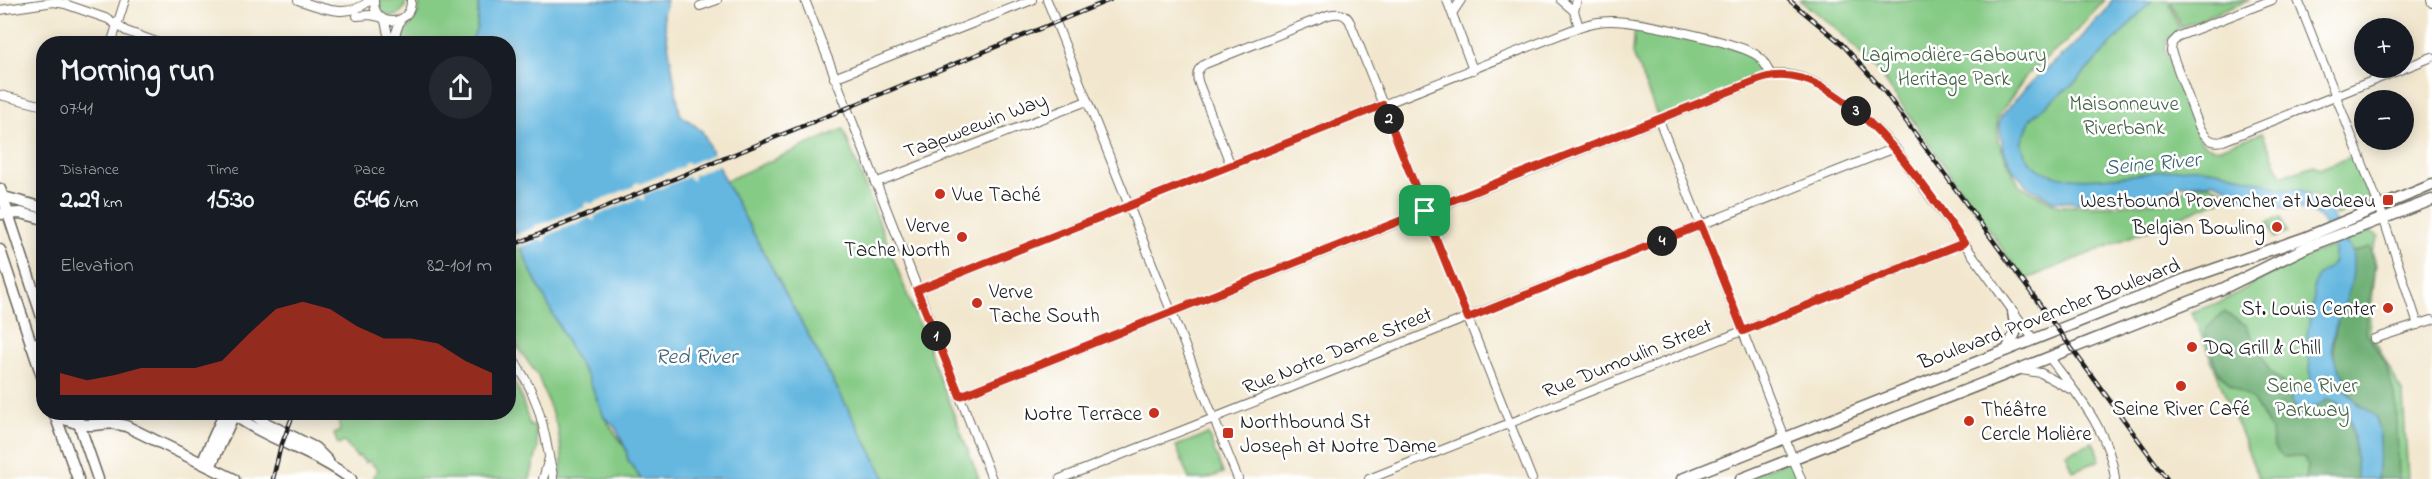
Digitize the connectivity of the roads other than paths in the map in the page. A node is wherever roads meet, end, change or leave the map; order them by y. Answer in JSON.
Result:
{"nodes":[{"id":1,"x":125,"y":0,"type":"edge"},
{"id":2,"x":298,"y":0,"type":"edge"},
{"id":3,"x":372,"y":0,"type":"edge"},
{"id":4,"x":411,"y":0,"type":"edge"},
{"id":5,"x":717,"y":0,"type":"edge"},
{"id":6,"x":805,"y":0,"type":"edge"},
{"id":7,"x":1032,"y":0,"type":"edge"},
{"id":8,"x":1047,"y":0,"type":"edge"},
{"id":9,"x":1447,"y":0,"type":"edge"},
{"id":10,"x":1461,"y":0,"type":"edge"},
{"id":11,"x":1561,"y":0,"type":"edge"},
{"id":12,"x":1576,"y":0,"type":"edge"},
{"id":13,"x":2271,"y":0,"type":"edge"},
{"id":14,"x":2298,"y":0,"type":"edge"},
{"id":15,"x":700,"y":6,"type":"dead end"},
{"id":16,"x":0,"y":9,"type":"edge"},
{"id":17,"x":1574,"y":11,"type":"junction"},
{"id":18,"x":1453,"y":12,"type":"junction"},
{"id":19,"x":357,"y":16,"type":"dead end"},
{"id":20,"x":382,"y":19,"type":"junction"},
{"id":21,"x":400,"y":21,"type":"junction"},
{"id":22,"x":117,"y":25,"type":"junction"},
{"id":23,"x":1580,"y":27,"type":"junction"},
{"id":24,"x":114,"y":36,"type":"edge"},
{"id":25,"x":140,"y":36,"type":"edge"},
{"id":26,"x":388,"y":36,"type":"edge"},
{"id":27,"x":394,"y":36,"type":"edge"},
{"id":28,"x":2432,"y":57,"type":"edge"},
{"id":29,"x":1473,"y":69,"type":"junction"},
{"id":30,"x":1771,"y":75,"type":"junction"},
{"id":31,"x":834,"y":78,"type":"junction"},
{"id":32,"x":0,"y":95,"type":"edge"},
{"id":33,"x":2336,"y":97,"type":"junction"},
{"id":34,"x":1087,"y":101,"type":"junction"},
{"id":35,"x":36,"y":104,"type":"edge"},
{"id":36,"x":1383,"y":105,"type":"junction"},
{"id":37,"x":1659,"y":120,"type":"junction"},
{"id":38,"x":1895,"y":148,"type":"junction"},
{"id":39,"x":1231,"y":166,"type":"junction"},
{"id":40,"x":875,"y":183,"type":"junction"},
{"id":41,"x":2432,"y":185,"type":"edge"},
{"id":42,"x":1,"y":194,"type":"edge"},
{"id":43,"x":2432,"y":200,"type":"edge"},
{"id":44,"x":36,"y":205,"type":"edge"},
{"id":45,"x":1129,"y":206,"type":"junction"},
{"id":46,"x":1425,"y":211,"type":"junction"},
{"id":47,"x":3,"y":213,"type":"edge"},
{"id":48,"x":2381,"y":213,"type":"junction"},
{"id":49,"x":36,"y":217,"type":"edge"},
{"id":50,"x":1701,"y":225,"type":"junction"},
{"id":51,"x":1964,"y":243,"type":"junction"},
{"id":52,"x":2305,"y":243,"type":"junction"},
{"id":53,"x":0,"y":250,"type":"edge"},
{"id":54,"x":2260,"y":254,"type":"junction"},
{"id":55,"x":2266,"y":266,"type":"junction"},
{"id":56,"x":917,"y":290,"type":"junction"},
{"id":57,"x":36,"y":301,"type":"edge"},
{"id":58,"x":1171,"y":312,"type":"junction"},
{"id":59,"x":2013,"y":312,"type":"junction"},
{"id":60,"x":1468,"y":318,"type":"junction"},
{"id":61,"x":2432,"y":320,"type":"edge"},
{"id":62,"x":2418,"y":325,"type":"junction"},
{"id":63,"x":1743,"y":331,"type":"junction"},
{"id":64,"x":2374,"y":339,"type":"dead end"},
{"id":65,"x":2034,"y":340,"type":"junction"},
{"id":66,"x":36,"y":343,"type":"edge"},
{"id":67,"x":31,"y":345,"type":"junction"},
{"id":68,"x":2007,"y":350,"type":"junction"},
{"id":69,"x":2049,"y":357,"type":"junction"},
{"id":70,"x":36,"y":359,"type":"edge"},
{"id":71,"x":516,"y":363,"type":"edge"},
{"id":72,"x":2015,"y":370,"type":"junction"},
{"id":73,"x":2075,"y":392,"type":"junction"},
{"id":74,"x":960,"y":396,"type":"junction"},
{"id":75,"x":1214,"y":419,"type":"junction"},
{"id":76,"x":57,"y":420,"type":"edge"},
{"id":77,"x":69,"y":420,"type":"edge"},
{"id":78,"x":77,"y":420,"type":"edge"},
{"id":79,"x":228,"y":420,"type":"edge"},
{"id":80,"x":244,"y":420,"type":"edge"},
{"id":81,"x":261,"y":420,"type":"edge"},
{"id":82,"x":1510,"y":423,"type":"junction"},
{"id":83,"x":78,"y":424,"type":"junction"},
{"id":84,"x":1785,"y":438,"type":"junction"},
{"id":85,"x":549,"y":458,"type":"junction"},
{"id":86,"x":1793,"y":458,"type":"junction"},
{"id":87,"x":330,"y":463,"type":"junction"},
{"id":88,"x":206,"y":465,"type":"junction"},
{"id":89,"x":96,"y":478,"type":"edge"},
{"id":90,"x":78,"y":479,"type":"edge"},
{"id":91,"x":234,"y":479,"type":"edge"},
{"id":92,"x":351,"y":479,"type":"edge"},
{"id":93,"x":543,"y":479,"type":"edge"},
{"id":94,"x":553,"y":479,"type":"edge"},
{"id":95,"x":992,"y":479,"type":"edge"},
{"id":96,"x":1060,"y":479,"type":"edge"},
{"id":97,"x":1238,"y":479,"type":"edge"},
{"id":98,"x":1369,"y":479,"type":"edge"},
{"id":99,"x":1532,"y":479,"type":"edge"},
{"id":100,"x":1682,"y":479,"type":"edge"},
{"id":101,"x":1741,"y":479,"type":"edge"},
{"id":102,"x":1801,"y":479,"type":"edge"},
{"id":103,"x":2115,"y":479,"type":"edge"}],
"edges":[{"from":1,"to":22,"type":"street"},
{"from":2,"to":3,"type":"street"},
{"from":3,"to":20,"type":"street"},
{"from":4,"to":21,"type":"street"},
{"from":5,"to":15,"type":"street"},
{"from":6,"to":31,"type":"street"},
{"from":7,"to":31,"type":"street"},
{"from":8,"to":34,"type":"street"},
{"from":9,"to":18,"type":"street"},
{"from":10,"to":18,"type":"street"},
{"from":11,"to":17,"type":"street"},
{"from":12,"to":17,"type":"street"},
{"from":13,"to":33,"type":"street"},
{"from":14,"to":33,"type":"street"},
{"from":16,"to":22,"type":"street"},
{"from":17,"to":23,"type":"street"},
{"from":18,"to":29,"type":"street"},
{"from":19,"to":20,"type":"street"},
{"from":20,"to":21,"type":"street"},
{"from":20,"to":26,"type":"street"},
{"from":21,"to":27,"type":"street"},
{"from":22,"to":24,"type":"street"},
{"from":22,"to":25,"type":"street"},
{"from":23,"to":29,"type":"street"},
{"from":23,"to":30,"type":"street"},
{"from":28,"to":33,"type":"street"},
{"from":29,"to":36,"type":"street"},
{"from":30,"to":37,"type":"street"},
{"from":30,"to":38,"type":"street"},
{"from":31,"to":40,"type":"street"},
{"from":32,"to":35,"type":"street"},
{"from":33,"to":48,"type":"street"},
{"from":34,"to":40,"type":"street","name":"Taapweewin Way"},
{"from":34,"to":45,"type":"street"},
{"from":36,"to":39,"type":"street"},
{"from":36,"to":39,"type":"street"},
{"from":36,"to":46,"type":"street"},
{"from":37,"to":46,"type":"street"},
{"from":37,"to":50,"type":"street"},
{"from":38,"to":50,"type":"street","name":"Rue Notre Dame Street"},
{"from":38,"to":51,"type":"street"},
{"from":39,"to":45,"type":"street"},
{"from":40,"to":56,"type":"street"},
{"from":41,"to":48,"type":"main road","name":"Boulevard Provencher Boulevard"},
{"from":42,"to":44,"type":"main road"},
{"from":42,"to":47,"type":"main road"},
{"from":43,"to":48,"type":"main road","name":"Boulevard Provencher Boulevard"},
{"from":45,"to":56,"type":"street"},
{"from":45,"to":58,"type":"street"},
{"from":46,"to":58,"type":"street"},
{"from":46,"to":60,"type":"street"},
{"from":47,"to":49,"type":"main road"},
{"from":47,"to":57,"type":"main road"},
{"from":48,"to":52,"type":"main road","name":"Boulevard Provencher Boulevard"},
{"from":48,"to":62,"type":"street"},
{"from":50,"to":60,"type":"street","name":"Rue Notre Dame Street"},
{"from":50,"to":63,"type":"street"},
{"from":51,"to":59,"type":"street"},
{"from":51,"to":63,"type":"street","name":"Rue Dumoulin Street"},
{"from":52,"to":54,"type":"main road","name":"Boulevard Provencher Boulevard"},
{"from":52,"to":55,"type":"main road","name":"Boulevard Provencher Boulevard"},
{"from":53,"to":67,"type":"main road"},
{"from":54,"to":55,"type":"main road"},
{"from":54,"to":65,"type":"main road","name":"Boulevard Provencher Boulevard"},
{"from":55,"to":69,"type":"main road","name":"Boulevard Provencher Boulevard"},
{"from":56,"to":74,"type":"street"},
{"from":58,"to":74,"type":"street"},
{"from":58,"to":75,"type":"street"},
{"from":59,"to":65,"type":"street"},
{"from":59,"to":68,"type":"main road"},
{"from":60,"to":75,"type":"street","name":"Rue Notre Dame Street"},
{"from":60,"to":82,"type":"street"},
{"from":61,"to":62,"type":"street"},
{"from":62,"to":64,"type":"street"},
{"from":63,"to":82,"type":"street","name":"Rue Dumoulin Street"},
{"from":63,"to":84,"type":"street"},
{"from":65,"to":68,"type":"main road","name":"Boulevard Provencher Boulevard"},
{"from":65,"to":69,"type":"main road"},
{"from":66,"to":67,"type":"main road"},
{"from":67,"to":70,"type":"main road"},
{"from":68,"to":84,"type":"main road","name":"Boulevard Provencher Boulevard"},
{"from":69,"to":72,"type":"main road","name":"Boulevard Provencher Boulevard"},
{"from":69,"to":73,"type":"street"},
{"from":71,"to":85,"type":"street"},
{"from":72,"to":73,"type":"street"},
{"from":72,"to":86,"type":"main road","name":"Boulevard Provencher Boulevard"},
{"from":73,"to":103,"type":"street"},
{"from":74,"to":95,"type":"street"},
{"from":75,"to":96,"type":"street","name":"Rue Notre Dame Street"},
{"from":75,"to":97,"type":"street"},
{"from":76,"to":90,"type":"main road"},
{"from":77,"to":83,"type":"main road"},
{"from":78,"to":83,"type":"main road"},
{"from":79,"to":88,"type":"main road"},
{"from":80,"to":87,"type":"main road"},
{"from":81,"to":87,"type":"main road"},
{"from":82,"to":98,"type":"street","name":"Rue Dumoulin Street"},
{"from":82,"to":99,"type":"street"},
{"from":83,"to":88,"type":"main road"},
{"from":83,"to":89,"type":"main road"},
{"from":84,"to":86,"type":"street"},
{"from":84,"to":100,"type":"main road","name":"Boulevard Provencher Boulevard"},
{"from":85,"to":93,"type":"street"},
{"from":85,"to":94,"type":"street"},
{"from":86,"to":101,"type":"main road","name":"Boulevard Provencher Boulevard"},
{"from":86,"to":102,"type":"street"},
{"from":87,"to":92,"type":"main road"},
{"from":88,"to":91,"type":"main road"}]}
